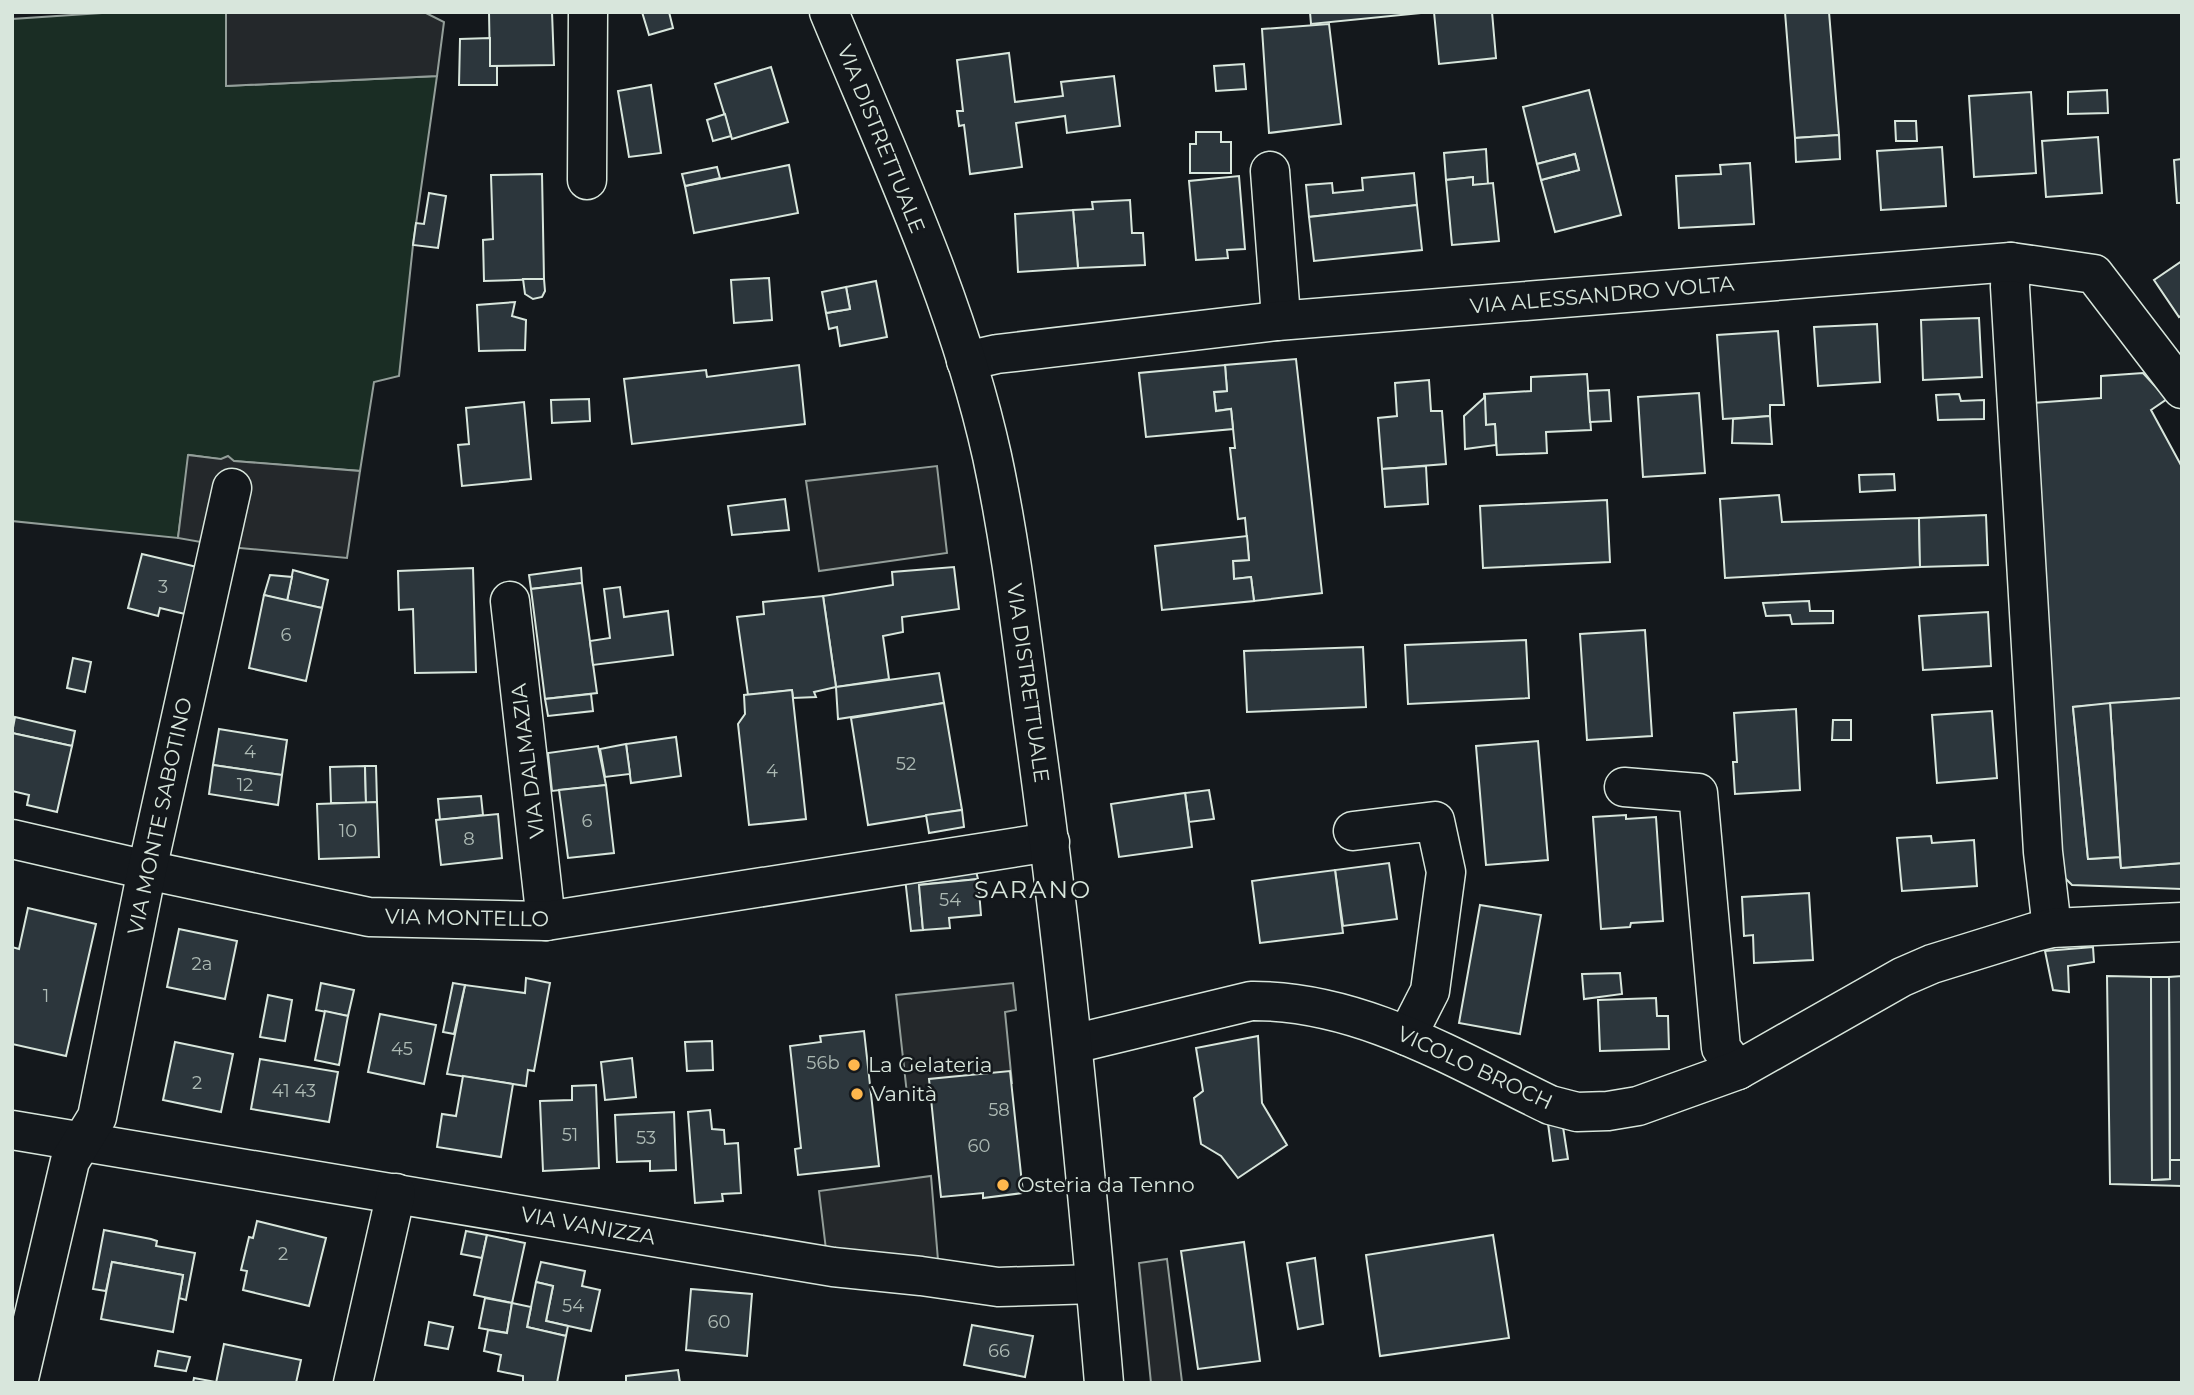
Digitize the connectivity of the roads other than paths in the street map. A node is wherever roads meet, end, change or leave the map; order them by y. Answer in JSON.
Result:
{"nodes":[{"id":1,"x":588,"y":12,"type":"edge"},
{"id":2,"x":829,"y":12,"type":"edge"},
{"id":3,"x":1270,"y":171,"type":"dead end"},
{"id":4,"x":587,"y":180,"type":"dead end"},
{"id":5,"x":2011,"y":262,"type":"junction"},
{"id":6,"x":1277,"y":321,"type":"junction"},
{"id":7,"x":966,"y":361,"type":"junction"},
{"id":8,"x":2182,"y":389,"type":"edge"},
{"id":9,"x":232,"y":488,"type":"dead end"},
{"id":10,"x":510,"y":601,"type":"dead end"},
{"id":11,"x":1624,"y":786,"type":"dead end"},
{"id":12,"x":1353,"y":831,"type":"dead end"},
{"id":13,"x":12,"y":839,"type":"edge"},
{"id":14,"x":1050,"y":842,"type":"junction"},
{"id":15,"x":147,"y":870,"type":"junction"},
{"id":16,"x":547,"y":921,"type":"junction"},
{"id":17,"x":2182,"y":922,"type":"edge"},
{"id":18,"x":2052,"y":928,"type":"junction"},
{"id":19,"x":1407,"y":1036,"type":"junction"},
{"id":20,"x":1073,"y":1044,"type":"junction"},
{"id":21,"x":1738,"y":1070,"type":"junction"},
{"id":22,"x":12,"y":1130,"type":"edge"},
{"id":23,"x":83,"y":1142,"type":"junction"},
{"id":24,"x":396,"y":1193,"type":"junction"},
{"id":25,"x":1095,"y":1284,"type":"junction"},
{"id":26,"x":18,"y":1383,"type":"edge"},
{"id":27,"x":353,"y":1383,"type":"edge"},
{"id":28,"x":1104,"y":1383,"type":"edge"}],
"edges":[{"from":1,"to":4,"type":"street"},
{"from":2,"to":7,"type":"street","name":"VIA DISTRETTUALE"},
{"from":3,"to":6,"type":"street"},
{"from":5,"to":6,"type":"street","name":"VIA ALESSANDRO VOLTA"},
{"from":5,"to":8,"type":"street","name":"VIA ALESSANDRO VOLTA"},
{"from":5,"to":18,"type":"street"},
{"from":6,"to":7,"type":"street","name":"VIA ALESSANDRO VOLTA"},
{"from":7,"to":14,"type":"street","name":"VIA DISTRETTUALE"},
{"from":9,"to":15,"type":"street","name":"VIA MONTE SABOTINO"},
{"from":10,"to":16,"type":"street","name":"VIA DALMAZIA"},
{"from":11,"to":21,"type":"street"},
{"from":12,"to":19,"type":"street"},
{"from":13,"to":15,"type":"street","name":"VIA MONTELLO"},
{"from":14,"to":16,"type":"street","name":"VIA MONTELLO"},
{"from":14,"to":20,"type":"street","name":"VIA DISTRETTUALE"},
{"from":15,"to":16,"type":"street","name":"VIA MONTELLO"},
{"from":15,"to":23,"type":"street","name":"VIA MONTE SABOTINO"},
{"from":17,"to":18,"type":"street","name":"VICOLO BROCH"},
{"from":18,"to":21,"type":"street","name":"VICOLO BROCH"},
{"from":19,"to":20,"type":"street","name":"VICOLO BROCH"},
{"from":19,"to":21,"type":"street","name":"VICOLO BROCH"},
{"from":20,"to":25,"type":"street","name":"VIA DISTRETTUALE"},
{"from":22,"to":23,"type":"street","name":"VIA VANIZZA"},
{"from":23,"to":24,"type":"street","name":"VIA VANIZZA"},
{"from":23,"to":26,"type":"street"},
{"from":24,"to":25,"type":"street","name":"VIA VANIZZA"},
{"from":24,"to":27,"type":"street"},
{"from":25,"to":28,"type":"street","name":"VIA DISTRETTUALE"}]}
